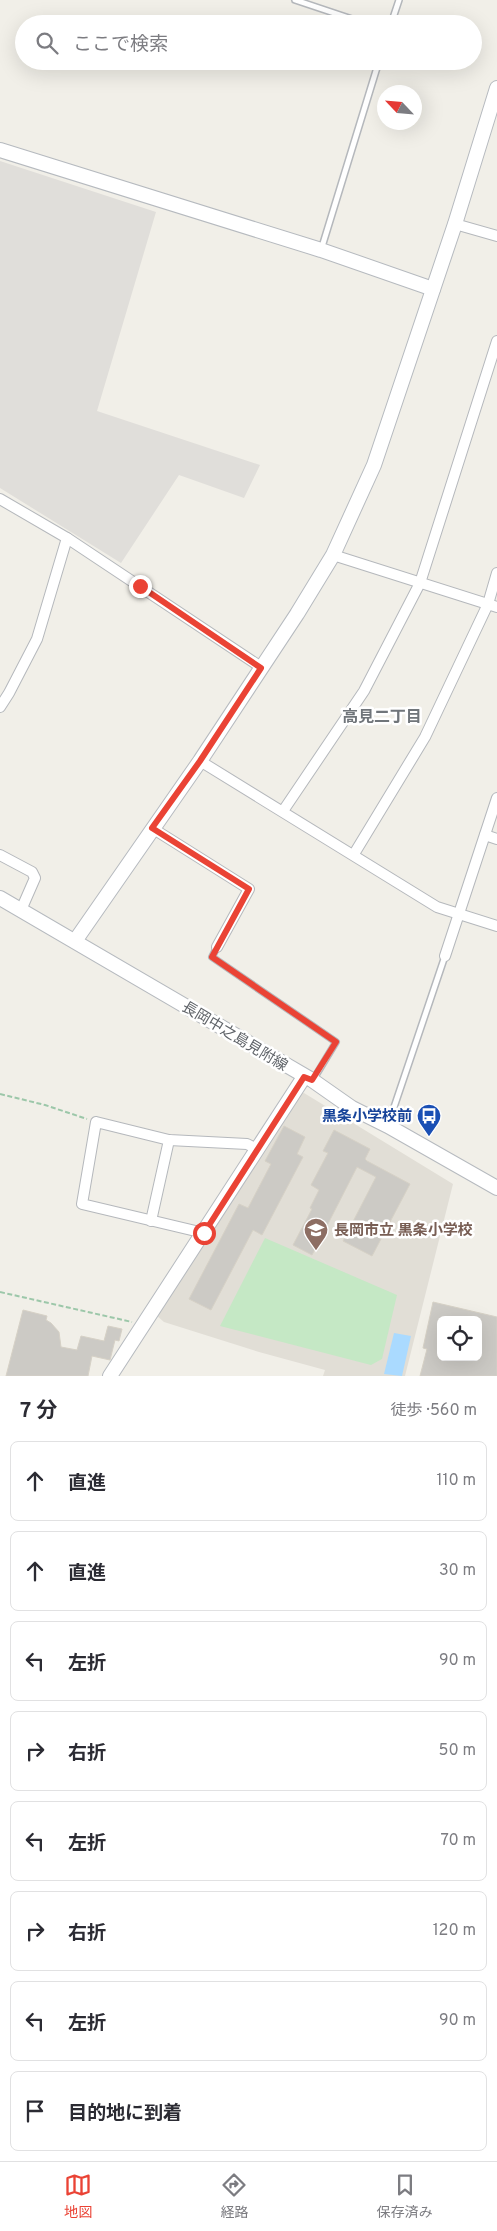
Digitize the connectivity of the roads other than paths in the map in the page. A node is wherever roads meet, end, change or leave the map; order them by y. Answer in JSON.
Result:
{"nodes":[{"id":1,"x":295,"y":0,"type":"edge"},
{"id":2,"x":399,"y":0,"type":"edge"},
{"id":3,"x":340,"y":15,"type":"edge"},
{"id":4,"x":394,"y":15,"type":"edge"},
{"id":5,"x":376,"y":70,"type":"edge"},
{"id":6,"x":497,"y":88,"type":"edge"},
{"id":7,"x":0,"y":150,"type":"edge"},
{"id":8,"x":455,"y":224,"type":"junction"},
{"id":9,"x":497,"y":236,"type":"edge"},
{"id":10,"x":321,"y":250,"type":"junction"},
{"id":11,"x":433,"y":289,"type":"junction"},
{"id":12,"x":497,"y":341,"type":"edge"},
{"id":13,"x":0,"y":499,"type":"edge"},
{"id":14,"x":67,"y":538,"type":"junction"},
{"id":15,"x":333,"y":555,"type":"junction"},
{"id":16,"x":497,"y":573,"type":"edge"},
{"id":17,"x":420,"y":583,"type":"junction"},
{"id":18,"x":492,"y":605,"type":"edge"},
{"id":19,"x":261,"y":668,"type":"junction"},
{"id":20,"x":0,"y":707,"type":"edge"},
{"id":21,"x":200,"y":761,"type":"junction"},
{"id":22,"x":497,"y":798,"type":"edge"},
{"id":23,"x":283,"y":811,"type":"junction"},
{"id":24,"x":152,"y":828,"type":"junction"},
{"id":25,"x":485,"y":835,"type":"junction"},
{"id":26,"x":497,"y":839,"type":"edge"},
{"id":27,"x":354,"y":854,"type":"junction"},
{"id":28,"x":0,"y":855,"type":"edge"},
{"id":29,"x":0,"y":898,"type":"edge"},
{"id":30,"x":21,"y":910,"type":"junction"},
{"id":31,"x":458,"y":914,"type":"junction"},
{"id":32,"x":497,"y":926,"type":"edge"},
{"id":33,"x":75,"y":942,"type":"junction"},
{"id":34,"x":217,"y":947,"type":"joint"},
{"id":35,"x":444,"y":956,"type":"joint"},
{"id":36,"x":308,"y":1079,"type":"junction"},
{"id":37,"x":388,"y":1126,"type":"junction"},
{"id":38,"x":168,"y":1140,"type":"junction"},
{"id":39,"x":257,"y":1149,"type":"junction"},
{"id":40,"x":497,"y":1188,"type":"edge"},
{"id":41,"x":151,"y":1221,"type":"junction"},
{"id":42,"x":204,"y":1233,"type":"junction"},
{"id":43,"x":110,"y":1376,"type":"edge"}],
"edges":[{"from":1,"to":3,"type":"lane"},
{"from":2,"to":4,"type":"lane"},
{"from":5,"to":10,"type":"lane"},
{"from":6,"to":8,"type":"street"},
{"from":7,"to":10,"type":"street"},
{"from":8,"to":9,"type":"street"},
{"from":8,"to":11,"type":"street"},
{"from":10,"to":11,"type":"street"},
{"from":11,"to":15,"type":"street"},
{"from":12,"to":17,"type":"street"},
{"from":13,"to":14,"type":"street"},
{"from":14,"to":19,"type":"street"},
{"from":14,"to":20,"type":"street"},
{"from":15,"to":17,"type":"street"},
{"from":15,"to":19,"type":"street"},
{"from":16,"to":18,"type":"street"},
{"from":17,"to":18,"type":"street"},
{"from":17,"to":23,"type":"street"},
{"from":18,"to":27,"type":"street"},
{"from":19,"to":21,"type":"street"},
{"from":21,"to":23,"type":"street"},
{"from":21,"to":24,"type":"street"},
{"from":22,"to":25,"type":"street"},
{"from":23,"to":27,"type":"street"},
{"from":24,"to":33,"type":"street"},
{"from":24,"to":34,"type":"street"},
{"from":25,"to":26,"type":"street"},
{"from":25,"to":31,"type":"street"},
{"from":27,"to":31,"type":"street"},
{"from":28,"to":30,"type":"street"},
{"from":29,"to":30,"type":"street","name":"長岡中之島見附線"},
{"from":30,"to":33,"type":"street","name":"長岡中之島見附線"},
{"from":31,"to":32,"type":"street"},
{"from":31,"to":35,"type":"street"},
{"from":33,"to":36,"type":"street","name":"長岡中之島見附線"},
{"from":34,"to":36,"type":"lane"},
{"from":35,"to":37,"type":"lane"},
{"from":36,"to":37,"type":"street","name":"長岡中之島見附線"},
{"from":36,"to":39,"type":"street"},
{"from":37,"to":40,"type":"street","name":"長岡中之島見附線"},
{"from":38,"to":39,"type":"street"},
{"from":38,"to":41,"type":"street"},
{"from":38,"to":41,"type":"street"},
{"from":39,"to":42,"type":"street"},
{"from":41,"to":42,"type":"street"},
{"from":42,"to":43,"type":"street"}]}
